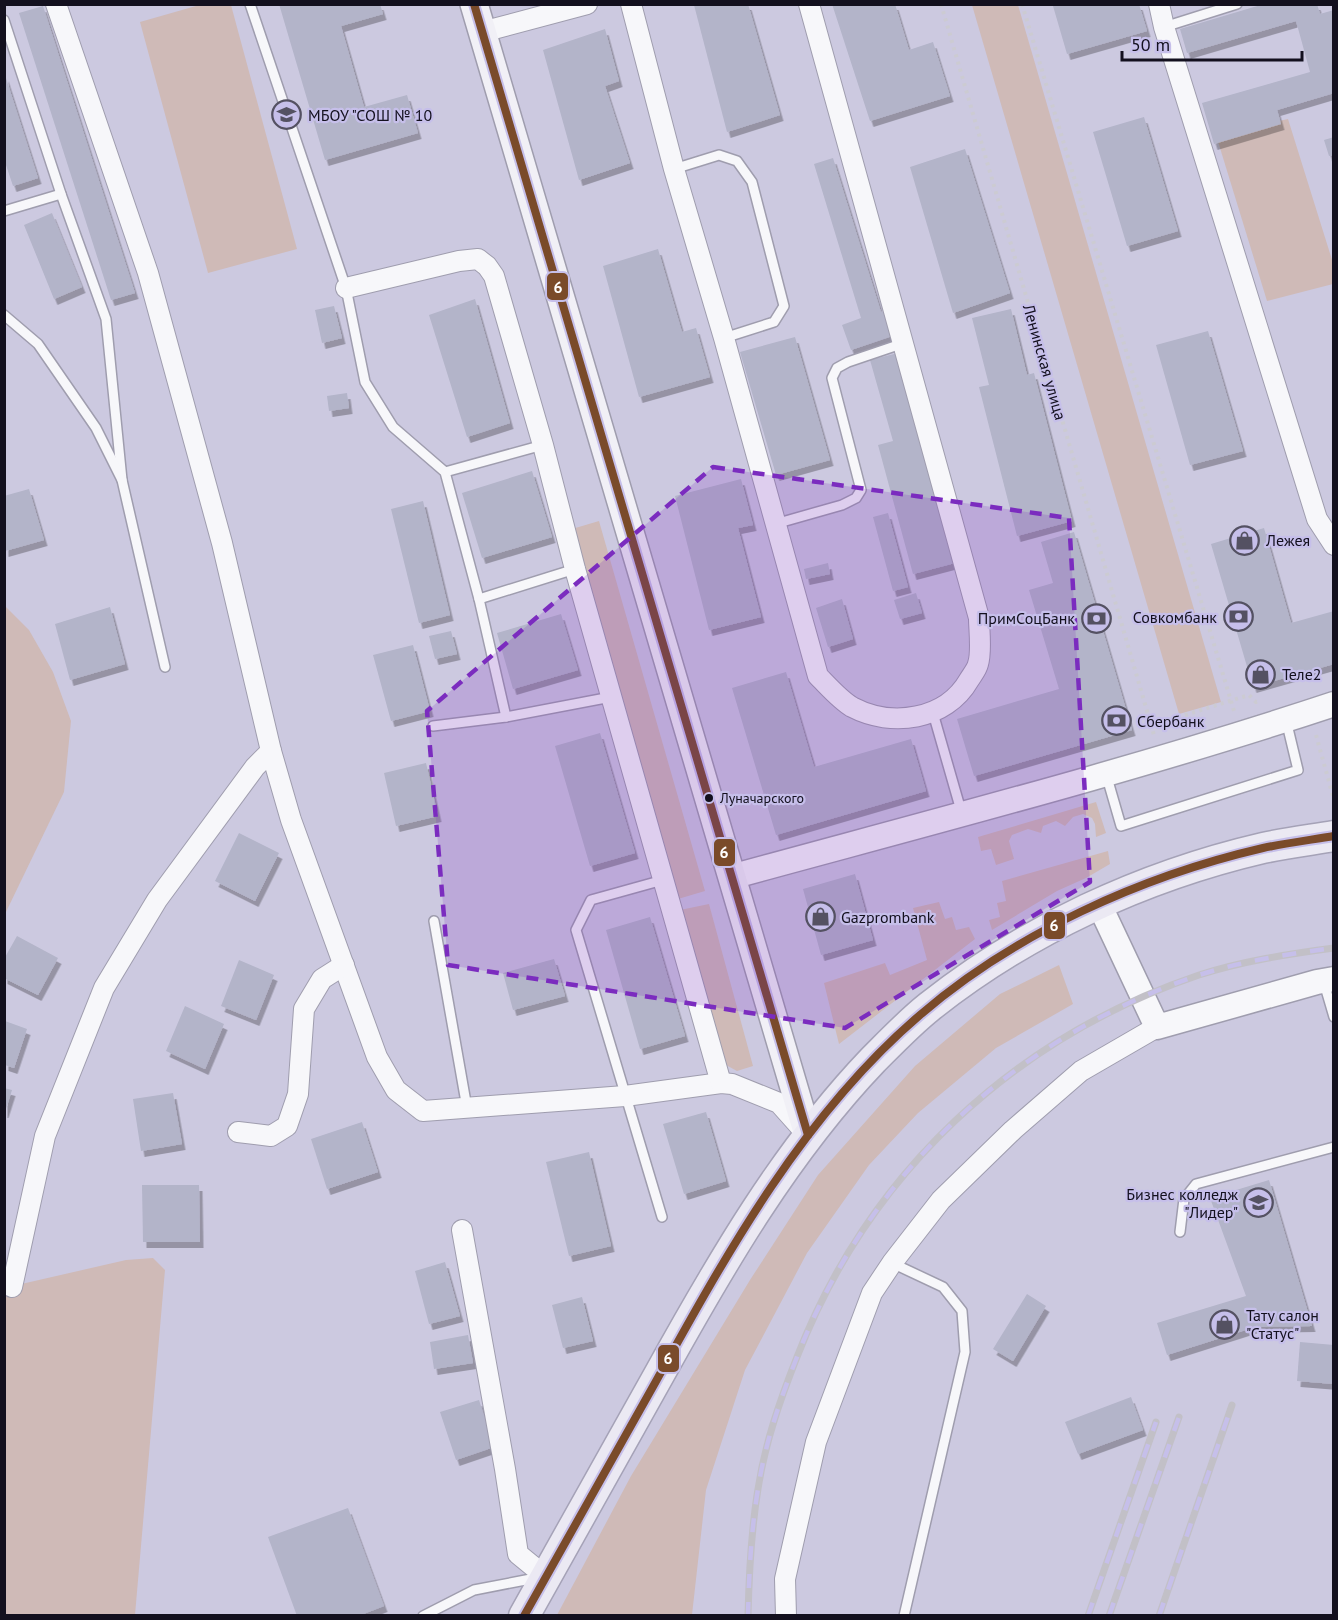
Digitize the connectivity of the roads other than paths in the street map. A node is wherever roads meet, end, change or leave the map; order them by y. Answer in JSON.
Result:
{"nodes":[{"id":1,"x":56,"y":4,"type":"edge"},
{"id":2,"x":250,"y":4,"type":"edge"},
{"id":3,"x":474,"y":4,"type":"edge"},
{"id":4,"x":587,"y":4,"type":"edge"},
{"id":5,"x":631,"y":4,"type":"edge"},
{"id":6,"x":809,"y":4,"type":"edge"},
{"id":7,"x":1159,"y":4,"type":"edge"},
{"id":8,"x":1237,"y":4,"type":"edge"},
{"id":9,"x":4,"y":20,"type":"edge"},
{"id":10,"x":1164,"y":27,"type":"junction"},
{"id":11,"x":482,"y":32,"type":"junction"},
{"id":12,"x":674,"y":170,"type":"junction"},
{"id":13,"x":61,"y":194,"type":"junction"},
{"id":14,"x":4,"y":211,"type":"edge"},
{"id":15,"x":346,"y":288,"type":"junction"},
{"id":16,"x":4,"y":315,"type":"edge"},
{"id":17,"x":724,"y":338,"type":"junction"},
{"id":18,"x":904,"y":343,"type":"junction"},
{"id":19,"x":543,"y":444,"type":"junction"},
{"id":20,"x":445,"y":472,"type":"junction"},
{"id":21,"x":122,"y":480,"type":"junction"},
{"id":22,"x":775,"y":524,"type":"junction"},
{"id":23,"x":1334,"y":545,"type":"edge"},
{"id":24,"x":575,"y":569,"type":"junction"},
{"id":25,"x":479,"y":599,"type":"junction"},
{"id":26,"x":165,"y":667,"type":"dead end"},
{"id":27,"x":611,"y":697,"type":"junction"},
{"id":28,"x":1334,"y":704,"type":"edge"},
{"id":29,"x":933,"y":713,"type":"junction"},
{"id":30,"x":506,"y":717,"type":"junction"},
{"id":31,"x":1286,"y":720,"type":"junction"},
{"id":32,"x":433,"y":726,"type":"dead end"},
{"id":33,"x":270,"y":751,"type":"junction"},
{"id":34,"x":1106,"y":774,"type":"junction"},
{"id":35,"x":962,"y":814,"type":"junction"},
{"id":36,"x":1334,"y":836,"type":"edge"},
{"id":37,"x":730,"y":877,"type":"junction"},
{"id":38,"x":664,"y":880,"type":"junction"},
{"id":39,"x":1099,"y":904,"type":"junction"},
{"id":40,"x":434,"y":921,"type":"dead end"},
{"id":41,"x":344,"y":965,"type":"junction"},
{"id":42,"x":1329,"y":980,"type":"edge"},
{"id":43,"x":1334,"y":1017,"type":"edge"},
{"id":44,"x":1157,"y":1028,"type":"junction"},
{"id":45,"x":721,"y":1083,"type":"junction"},
{"id":46,"x":625,"y":1096,"type":"junction"},
{"id":47,"x":467,"y":1108,"type":"junction"},
{"id":48,"x":238,"y":1132,"type":"dead end"},
{"id":49,"x":808,"y":1135,"type":"junction"},
{"id":50,"x":1334,"y":1147,"type":"edge"},
{"id":51,"x":662,"y":1217,"type":"dead end"},
{"id":52,"x":462,"y":1230,"type":"dead end"},
{"id":53,"x":1180,"y":1232,"type":"dead end"},
{"id":54,"x":892,"y":1263,"type":"junction"},
{"id":55,"x":12,"y":1287,"type":"dead end"},
{"id":56,"x":546,"y":1576,"type":"junction"},
{"id":57,"x":423,"y":1616,"type":"edge"},
{"id":58,"x":524,"y":1616,"type":"edge"},
{"id":59,"x":786,"y":1616,"type":"edge"},
{"id":60,"x":904,"y":1616,"type":"edge"}],
"edges":[{"from":1,"to":33,"type":"street"},
{"from":2,"to":15,"type":"lane"},
{"from":3,"to":11,"type":"main road"},
{"from":4,"to":11,"type":"street"},
{"from":5,"to":12,"type":"street"},
{"from":6,"to":18,"type":"street"},
{"from":7,"to":10,"type":"street"},
{"from":8,"to":10,"type":"lane"},
{"from":9,"to":13,"type":"lane"},
{"from":10,"to":23,"type":"street"},
{"from":11,"to":37,"type":"main road"},
{"from":12,"to":17,"type":"street"},
{"from":12,"to":17,"type":"lane"},
{"from":13,"to":14,"type":"lane"},
{"from":13,"to":21,"type":"lane"},
{"from":15,"to":19,"type":"street"},
{"from":15,"to":20,"type":"lane"},
{"from":16,"to":21,"type":"lane"},
{"from":17,"to":22,"type":"street"},
{"from":18,"to":22,"type":"lane"},
{"from":18,"to":29,"type":"street"},
{"from":19,"to":20,"type":"lane"},
{"from":19,"to":24,"type":"street"},
{"from":20,"to":25,"type":"lane"},
{"from":21,"to":26,"type":"lane"},
{"from":22,"to":29,"type":"street"},
{"from":24,"to":25,"type":"lane"},
{"from":24,"to":27,"type":"street"},
{"from":25,"to":30,"type":"lane"},
{"from":27,"to":30,"type":"lane"},
{"from":27,"to":38,"type":"street"},
{"from":28,"to":31,"type":"street"},
{"from":29,"to":35,"type":"lane"},
{"from":30,"to":32,"type":"lane"},
{"from":31,"to":34,"type":"street"},
{"from":31,"to":34,"type":"lane"},
{"from":33,"to":41,"type":"street"},
{"from":33,"to":55,"type":"street"},
{"from":34,"to":35,"type":"street"},
{"from":35,"to":37,"type":"street"},
{"from":36,"to":39,"type":"main road"},
{"from":37,"to":49,"type":"main road"},
{"from":38,"to":45,"type":"street"},
{"from":38,"to":46,"type":"lane"},
{"from":39,"to":44,"type":"street"},
{"from":39,"to":49,"type":"main road"},
{"from":40,"to":47,"type":"lane"},
{"from":41,"to":47,"type":"street"},
{"from":41,"to":48,"type":"street"},
{"from":42,"to":43,"type":"lane"},
{"from":42,"to":44,"type":"street"},
{"from":44,"to":54,"type":"street"},
{"from":45,"to":46,"type":"street"},
{"from":45,"to":49,"type":"street"},
{"from":46,"to":47,"type":"street"},
{"from":46,"to":51,"type":"lane"},
{"from":49,"to":56,"type":"main road"},
{"from":50,"to":53,"type":"lane"},
{"from":52,"to":56,"type":"street"},
{"from":54,"to":59,"type":"street"},
{"from":54,"to":60,"type":"lane"},
{"from":56,"to":57,"type":"lane"},
{"from":56,"to":58,"type":"main road"}]}
